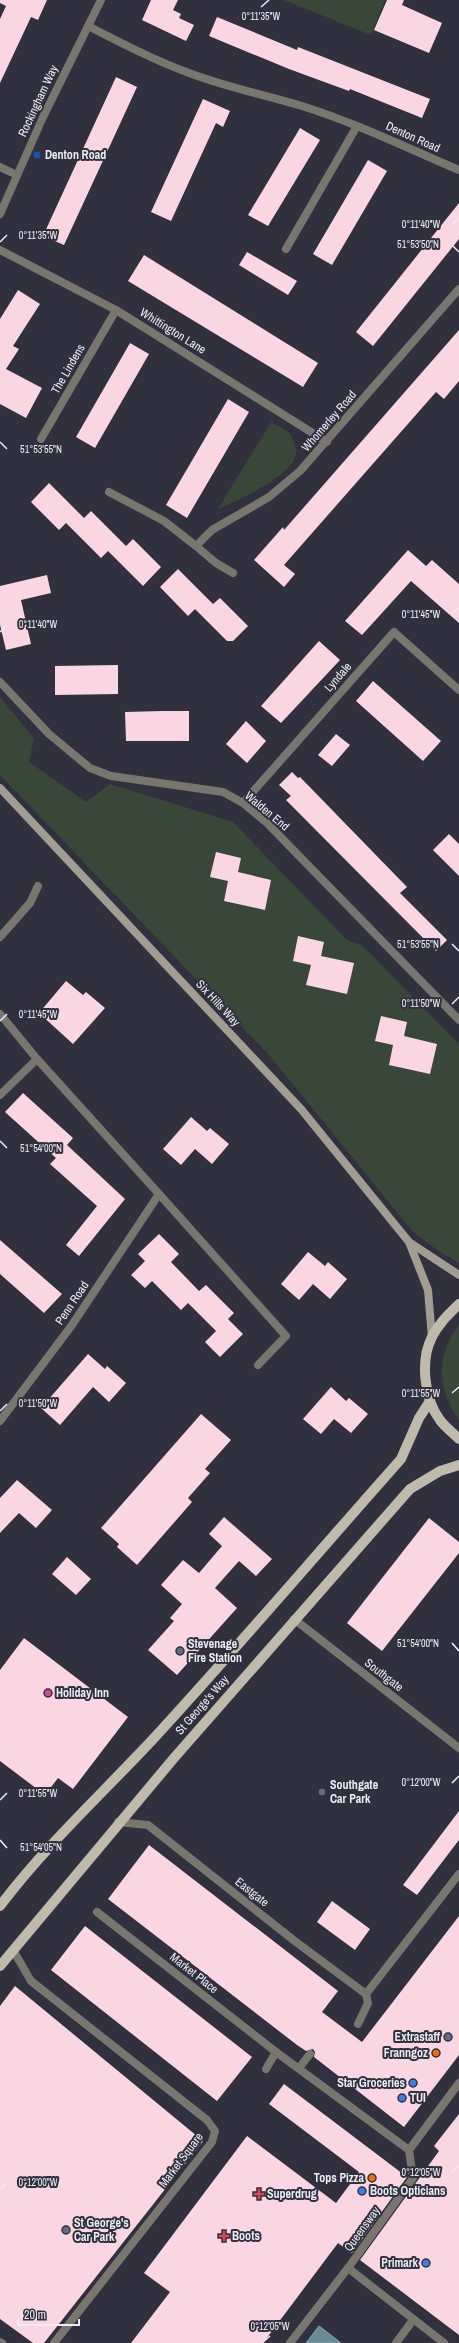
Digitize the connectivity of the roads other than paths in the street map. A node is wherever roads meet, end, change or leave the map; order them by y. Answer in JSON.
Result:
{"nodes":[{"id":1,"x":101,"y":0,"type":"edge"},
{"id":2,"x":88,"y":26,"type":"junction"},
{"id":3,"x":357,"y":126,"type":"junction"},
{"id":4,"x":0,"y":167,"type":"edge"},
{"id":5,"x":459,"y":170,"type":"edge"},
{"id":6,"x":17,"y":175,"type":"junction"},
{"id":7,"x":0,"y":214,"type":"edge"},
{"id":8,"x":286,"y":249,"type":"dead end"},
{"id":9,"x":0,"y":250,"type":"edge"},
{"id":10,"x":459,"y":289,"type":"edge"},
{"id":11,"x":116,"y":310,"type":"junction"},
{"id":12,"x":41,"y":439,"type":"dead end"},
{"id":13,"x":327,"y":442,"type":"junction"},
{"id":14,"x":108,"y":492,"type":"dead end"},
{"id":15,"x":196,"y":546,"type":"junction"},
{"id":16,"x":233,"y":573,"type":"dead end"},
{"id":17,"x":0,"y":682,"type":"edge"},
{"id":18,"x":459,"y":690,"type":"edge"},
{"id":19,"x":0,"y":788,"type":"edge"},
{"id":20,"x":243,"y":803,"type":"junction"},
{"id":21,"x":38,"y":886,"type":"dead end"},
{"id":22,"x":0,"y":937,"type":"edge"},
{"id":23,"x":0,"y":1014,"type":"edge"},
{"id":24,"x":458,"y":1017,"type":"edge"},
{"id":25,"x":37,"y":1059,"type":"junction"},
{"id":26,"x":0,"y":1095,"type":"edge"},
{"id":27,"x":159,"y":1194,"type":"junction"},
{"id":28,"x":409,"y":1242,"type":"junction"},
{"id":29,"x":459,"y":1275,"type":"edge"},
{"id":30,"x":459,"y":1304,"type":"edge"},
{"id":31,"x":432,"y":1338,"type":"junction"},
{"id":32,"x":258,"y":1365,"type":"dead end"},
{"id":33,"x":430,"y":1401,"type":"junction"},
{"id":34,"x":0,"y":1421,"type":"edge"},
{"id":35,"x":459,"y":1439,"type":"edge"},
{"id":36,"x":459,"y":1465,"type":"edge"},
{"id":37,"x":294,"y":1619,"type":"junction"},
{"id":38,"x":459,"y":1748,"type":"edge"},
{"id":39,"x":118,"y":1822,"type":"junction"},
{"id":40,"x":459,"y":1874,"type":"edge"},
{"id":41,"x":0,"y":1906,"type":"edge"},
{"id":42,"x":97,"y":1912,"type":"dead end"},
{"id":43,"x":13,"y":1950,"type":"junction"},
{"id":44,"x":0,"y":1966,"type":"edge"},
{"id":45,"x":366,"y":1994,"type":"junction"},
{"id":46,"x":358,"y":2024,"type":"dead end"},
{"id":47,"x":276,"y":2052,"type":"junction"},
{"id":48,"x":310,"y":2054,"type":"dead end"},
{"id":49,"x":266,"y":2068,"type":"dead end"},
{"id":50,"x":299,"y":2068,"type":"junction"},
{"id":51,"x":459,"y":2083,"type":"edge"},
{"id":52,"x":409,"y":2150,"type":"junction"},
{"id":53,"x":348,"y":2268,"type":"junction"},
{"id":54,"x":413,"y":2320,"type":"junction"},
{"id":55,"x":54,"y":2343,"type":"edge"},
{"id":56,"x":290,"y":2343,"type":"edge"},
{"id":57,"x":396,"y":2343,"type":"edge"},
{"id":58,"x":444,"y":2343,"type":"edge"}],
"edges":[{"from":1,"to":2,"type":"street","name":"Rockingham Way"},
{"from":2,"to":3,"type":"street","name":"Denton Road"},
{"from":2,"to":6,"type":"street","name":"Rockingham Way"},
{"from":3,"to":5,"type":"street","name":"Denton Road"},
{"from":3,"to":8,"type":"street"},
{"from":4,"to":6,"type":"street"},
{"from":6,"to":7,"type":"street","name":"Rockingham Way"},
{"from":9,"to":11,"type":"street","name":"Whittington Lane"},
{"from":10,"to":13,"type":"street","name":"Whomerley Road"},
{"from":11,"to":12,"type":"street","name":"The Lindens"},
{"from":11,"to":13,"type":"street","name":"Whittington Lane"},
{"from":13,"to":15,"type":"street","name":"Whomerley Road"},
{"from":14,"to":15,"type":"street"},
{"from":15,"to":16,"type":"street"},
{"from":17,"to":20,"type":"street","name":"Walden End"},
{"from":18,"to":20,"type":"street","name":"Lyndale"},
{"from":19,"to":28,"type":"street","name":"Six Hills Way"},
{"from":20,"to":24,"type":"street","name":"Walden End"},
{"from":21,"to":22,"type":"street"},
{"from":23,"to":25,"type":"street"},
{"from":25,"to":26,"type":"street"},
{"from":25,"to":27,"type":"street"},
{"from":27,"to":32,"type":"street"},
{"from":27,"to":34,"type":"street","name":"Penn Road"},
{"from":28,"to":29,"type":"street","name":"Six Hills Way"},
{"from":28,"to":31,"type":"street","name":"Six Hills Way"},
{"from":30,"to":31,"type":"main road"},
{"from":31,"to":33,"type":"main road"},
{"from":33,"to":35,"type":"main road"},
{"from":33,"to":41,"type":"main road","name":"St George's Way"},
{"from":36,"to":37,"type":"main road","name":"St George's Way"},
{"from":37,"to":38,"type":"street","name":"Southgate"},
{"from":37,"to":39,"type":"main road","name":"St George's Way"},
{"from":39,"to":43,"type":"main road","name":"St George's Way"},
{"from":39,"to":45,"type":"street","name":"Eastgate"},
{"from":40,"to":45,"type":"street"},
{"from":42,"to":47,"type":"street","name":"Market Place"},
{"from":43,"to":44,"type":"main road","name":"St George's Way"},
{"from":43,"to":55,"type":"street","name":"Market Square"},
{"from":45,"to":46,"type":"street"},
{"from":47,"to":49,"type":"street"},
{"from":47,"to":50,"type":"street","name":"Market Place"},
{"from":48,"to":50,"type":"street"},
{"from":50,"to":52,"type":"street","name":"Market Place"},
{"from":51,"to":52,"type":"street"},
{"from":52,"to":53,"type":"street","name":"Queensway"},
{"from":53,"to":54,"type":"street"},
{"from":53,"to":56,"type":"street","name":"Queensway"},
{"from":54,"to":57,"type":"street"},
{"from":54,"to":58,"type":"street"}]}
